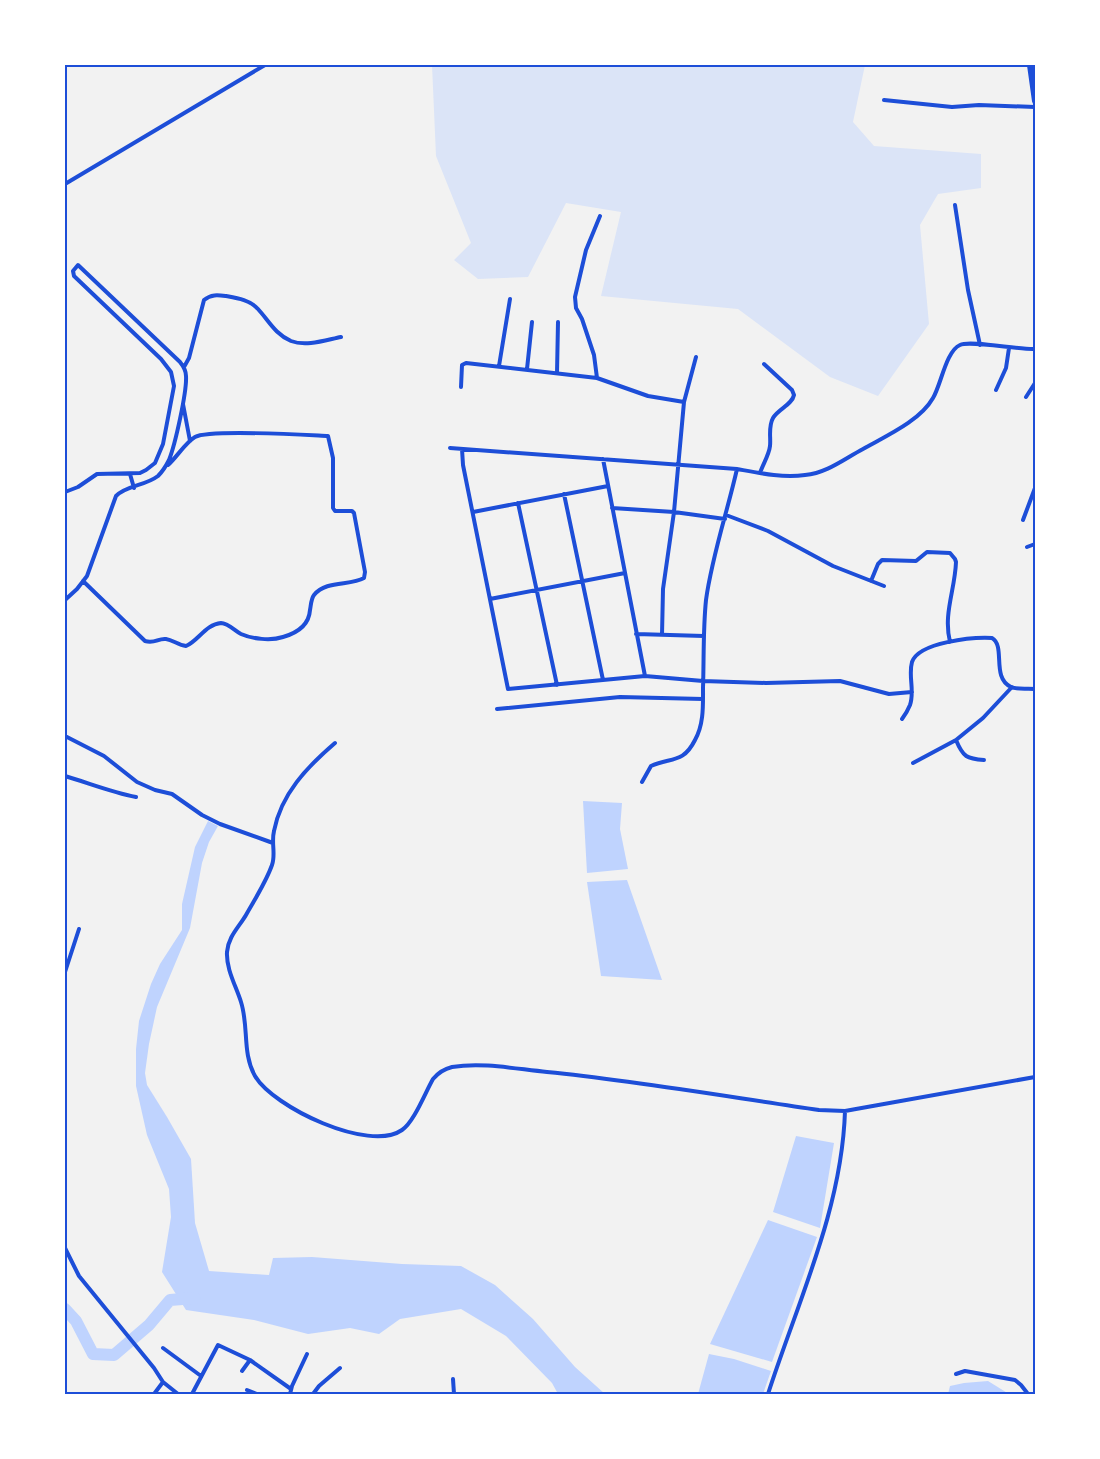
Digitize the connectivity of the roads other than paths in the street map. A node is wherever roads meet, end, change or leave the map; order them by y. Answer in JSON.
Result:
{"nodes":[{"id":1,"x":265,"y":65,"type":"edge"},
{"id":2,"x":1030,"y":65,"type":"edge"},
{"id":3,"x":884,"y":100,"type":"dead end"},
{"id":4,"x":1035,"y":101,"type":"edge"},
{"id":5,"x":1035,"y":107,"type":"edge"},
{"id":6,"x":65,"y":184,"type":"edge"},
{"id":7,"x":955,"y":205,"type":"dead end"},
{"id":8,"x":600,"y":216,"type":"dead end"},
{"id":9,"x":510,"y":299,"type":"dead end"},
{"id":10,"x":532,"y":322,"type":"dead end"},
{"id":11,"x":558,"y":322,"type":"dead end"},
{"id":12,"x":341,"y":337,"type":"dead end"},
{"id":13,"x":980,"y":344,"type":"junction"},
{"id":14,"x":1009,"y":348,"type":"junction"},
{"id":15,"x":1035,"y":349,"type":"edge"},
{"id":16,"x":696,"y":357,"type":"dead end"},
{"id":17,"x":764,"y":364,"type":"dead end"},
{"id":18,"x":499,"y":366,"type":"junction"},
{"id":19,"x":184,"y":367,"type":"junction"},
{"id":20,"x":527,"y":369,"type":"junction"},
{"id":21,"x":556,"y":373,"type":"junction"},
{"id":22,"x":597,"y":378,"type":"junction"},
{"id":23,"x":1035,"y":383,"type":"edge"},
{"id":24,"x":461,"y":387,"type":"dead end"},
{"id":25,"x":996,"y":390,"type":"dead end"},
{"id":26,"x":1026,"y":397,"type":"dead end"},
{"id":27,"x":183,"y":402,"type":"junction"},
{"id":28,"x":684,"y":402,"type":"junction"},
{"id":29,"x":190,"y":441,"type":"junction"},
{"id":30,"x":450,"y":448,"type":"dead end"},
{"id":31,"x":462,"y":448,"type":"junction"},
{"id":32,"x":603,"y":460,"type":"junction"},
{"id":33,"x":679,"y":465,"type":"junction"},
{"id":34,"x":166,"y":466,"type":"junction"},
{"id":35,"x":737,"y":469,"type":"junction"},
{"id":36,"x":760,"y":473,"type":"junction"},
{"id":37,"x":131,"y":478,"type":"junction"},
{"id":38,"x":608,"y":486,"type":"junction"},
{"id":39,"x":134,"y":488,"type":"junction"},
{"id":40,"x":1035,"y":488,"type":"edge"},
{"id":41,"x":65,"y":492,"type":"edge"},
{"id":42,"x":564,"y":494,"type":"junction"},
{"id":43,"x":518,"y":503,"type":"junction"},
{"id":44,"x":612,"y":508,"type":"junction"},
{"id":45,"x":473,"y":512,"type":"junction"},
{"id":46,"x":674,"y":512,"type":"junction"},
{"id":47,"x":726,"y":517,"type":"junction"},
{"id":48,"x":1023,"y":520,"type":"dead end"},
{"id":49,"x":1035,"y":544,"type":"edge"},
{"id":50,"x":1027,"y":547,"type":"dead end"},
{"id":51,"x":624,"y":573,"type":"junction"},
{"id":52,"x":83,"y":581,"type":"junction"},
{"id":53,"x":871,"y":581,"type":"junction"},
{"id":54,"x":583,"y":582,"type":"junction"},
{"id":55,"x":884,"y":586,"type":"dead end"},
{"id":56,"x":537,"y":591,"type":"junction"},
{"id":57,"x":490,"y":599,"type":"junction"},
{"id":58,"x":65,"y":600,"type":"edge"},
{"id":59,"x":636,"y":634,"type":"junction"},
{"id":60,"x":662,"y":635,"type":"junction"},
{"id":61,"x":704,"y":636,"type":"junction"},
{"id":62,"x":950,"y":642,"type":"junction"},
{"id":63,"x":645,"y":676,"type":"junction"},
{"id":64,"x":602,"y":680,"type":"junction"},
{"id":65,"x":703,"y":681,"type":"junction"},
{"id":66,"x":557,"y":685,"type":"junction"},
{"id":67,"x":1012,"y":687,"type":"junction"},
{"id":68,"x":1035,"y":689,"type":"edge"},
{"id":69,"x":912,"y":692,"type":"junction"},
{"id":70,"x":703,"y":699,"type":"junction"},
{"id":71,"x":497,"y":709,"type":"dead end"},
{"id":72,"x":902,"y":719,"type":"dead end"},
{"id":73,"x":65,"y":736,"type":"edge"},
{"id":74,"x":956,"y":740,"type":"junction"},
{"id":75,"x":335,"y":743,"type":"dead end"},
{"id":76,"x":984,"y":760,"type":"dead end"},
{"id":77,"x":913,"y":763,"type":"dead end"},
{"id":78,"x":65,"y":776,"type":"edge"},
{"id":79,"x":642,"y":782,"type":"dead end"},
{"id":80,"x":136,"y":797,"type":"dead end"},
{"id":81,"x":273,"y":843,"type":"junction"},
{"id":82,"x":79,"y":929,"type":"dead end"},
{"id":83,"x":65,"y":972,"type":"edge"},
{"id":84,"x":1035,"y":1076,"type":"edge"},
{"id":85,"x":845,"y":1111,"type":"junction"},
{"id":86,"x":65,"y":1248,"type":"edge"},
{"id":87,"x":163,"y":1348,"type":"dead end"},
{"id":88,"x":307,"y":1354,"type":"dead end"},
{"id":89,"x":250,"y":1360,"type":"junction"},
{"id":90,"x":340,"y":1368,"type":"dead end"},
{"id":91,"x":242,"y":1371,"type":"dead end"},
{"id":92,"x":956,"y":1374,"type":"dead end"},
{"id":93,"x":201,"y":1376,"type":"junction"},
{"id":94,"x":452,"y":1379,"type":"dead end"},
{"id":95,"x":163,"y":1382,"type":"junction"},
{"id":96,"x":247,"y":1390,"type":"dead end"},
{"id":97,"x":291,"y":1392,"type":"edge"},
{"id":98,"x":154,"y":1394,"type":"edge"},
{"id":99,"x":178,"y":1394,"type":"edge"},
{"id":100,"x":192,"y":1394,"type":"edge"},
{"id":101,"x":257,"y":1394,"type":"edge"},
{"id":102,"x":312,"y":1394,"type":"edge"},
{"id":103,"x":454,"y":1394,"type":"edge"},
{"id":104,"x":768,"y":1394,"type":"edge"},
{"id":105,"x":1028,"y":1394,"type":"edge"}],
"edges":[{"from":1,"to":6,"type":"street"},
{"from":2,"to":4,"type":"highway"},
{"from":3,"to":5,"type":"street"},
{"from":7,"to":13,"type":"street"},
{"from":8,"to":22,"type":"street"},
{"from":9,"to":18,"type":"street"},
{"from":10,"to":20,"type":"street"},
{"from":11,"to":21,"type":"street"},
{"from":12,"to":19,"type":"street"},
{"from":13,"to":14,"type":"street"},
{"from":13,"to":36,"type":"street"},
{"from":14,"to":15,"type":"street"},
{"from":14,"to":25,"type":"street"},
{"from":16,"to":28,"type":"street"},
{"from":17,"to":36,"type":"street"},
{"from":18,"to":20,"type":"street"},
{"from":18,"to":24,"type":"street"},
{"from":19,"to":27,"type":"street"},
{"from":19,"to":37,"type":"street"},
{"from":20,"to":21,"type":"street"},
{"from":21,"to":22,"type":"street"},
{"from":22,"to":28,"type":"street"},
{"from":23,"to":26,"type":"street"},
{"from":27,"to":29,"type":"street"},
{"from":27,"to":34,"type":"street"},
{"from":28,"to":33,"type":"street"},
{"from":29,"to":34,"type":"street"},
{"from":29,"to":52,"type":"street"},
{"from":30,"to":31,"type":"street"},
{"from":31,"to":32,"type":"street"},
{"from":31,"to":45,"type":"street"},
{"from":32,"to":33,"type":"street"},
{"from":32,"to":38,"type":"street"},
{"from":33,"to":35,"type":"street"},
{"from":33,"to":46,"type":"street"},
{"from":34,"to":39,"type":"street"},
{"from":35,"to":36,"type":"street"},
{"from":35,"to":47,"type":"street"},
{"from":37,"to":39,"type":"street"},
{"from":37,"to":41,"type":"street"},
{"from":38,"to":42,"type":"street"},
{"from":38,"to":44,"type":"street"},
{"from":39,"to":52,"type":"street"},
{"from":40,"to":48,"type":"street"},
{"from":42,"to":43,"type":"street"},
{"from":42,"to":54,"type":"street"},
{"from":43,"to":45,"type":"street"},
{"from":43,"to":56,"type":"street"},
{"from":44,"to":46,"type":"street"},
{"from":44,"to":51,"type":"street"},
{"from":45,"to":57,"type":"street"},
{"from":46,"to":47,"type":"street"},
{"from":46,"to":60,"type":"street"},
{"from":47,"to":53,"type":"street"},
{"from":47,"to":61,"type":"street"},
{"from":49,"to":50,"type":"street"},
{"from":51,"to":54,"type":"street"},
{"from":51,"to":59,"type":"street"},
{"from":52,"to":58,"type":"street"},
{"from":53,"to":55,"type":"street"},
{"from":53,"to":62,"type":"street"},
{"from":54,"to":56,"type":"street"},
{"from":54,"to":64,"type":"street"},
{"from":56,"to":57,"type":"street"},
{"from":56,"to":66,"type":"street"},
{"from":57,"to":66,"type":"street"},
{"from":59,"to":60,"type":"street"},
{"from":59,"to":63,"type":"street"},
{"from":60,"to":61,"type":"street"},
{"from":61,"to":65,"type":"street"},
{"from":62,"to":67,"type":"street"},
{"from":62,"to":69,"type":"street"},
{"from":63,"to":64,"type":"street"},
{"from":63,"to":65,"type":"street"},
{"from":64,"to":66,"type":"street"},
{"from":65,"to":69,"type":"street"},
{"from":65,"to":70,"type":"street"},
{"from":67,"to":68,"type":"street"},
{"from":67,"to":74,"type":"street"},
{"from":69,"to":72,"type":"street"},
{"from":70,"to":71,"type":"street"},
{"from":70,"to":79,"type":"street"},
{"from":73,"to":81,"type":"street"},
{"from":74,"to":76,"type":"street"},
{"from":74,"to":77,"type":"street"},
{"from":75,"to":81,"type":"street"},
{"from":78,"to":80,"type":"street"},
{"from":81,"to":85,"type":"street"},
{"from":82,"to":83,"type":"street"},
{"from":84,"to":85,"type":"street"},
{"from":85,"to":104,"type":"street"},
{"from":86,"to":95,"type":"street"},
{"from":87,"to":93,"type":"street"},
{"from":88,"to":97,"type":"street"},
{"from":89,"to":91,"type":"street"},
{"from":89,"to":93,"type":"street"},
{"from":89,"to":97,"type":"street"},
{"from":90,"to":102,"type":"street"},
{"from":92,"to":105,"type":"street"},
{"from":93,"to":100,"type":"street"},
{"from":94,"to":103,"type":"street"},
{"from":95,"to":98,"type":"street"},
{"from":95,"to":99,"type":"street"},
{"from":96,"to":101,"type":"street"}]}
